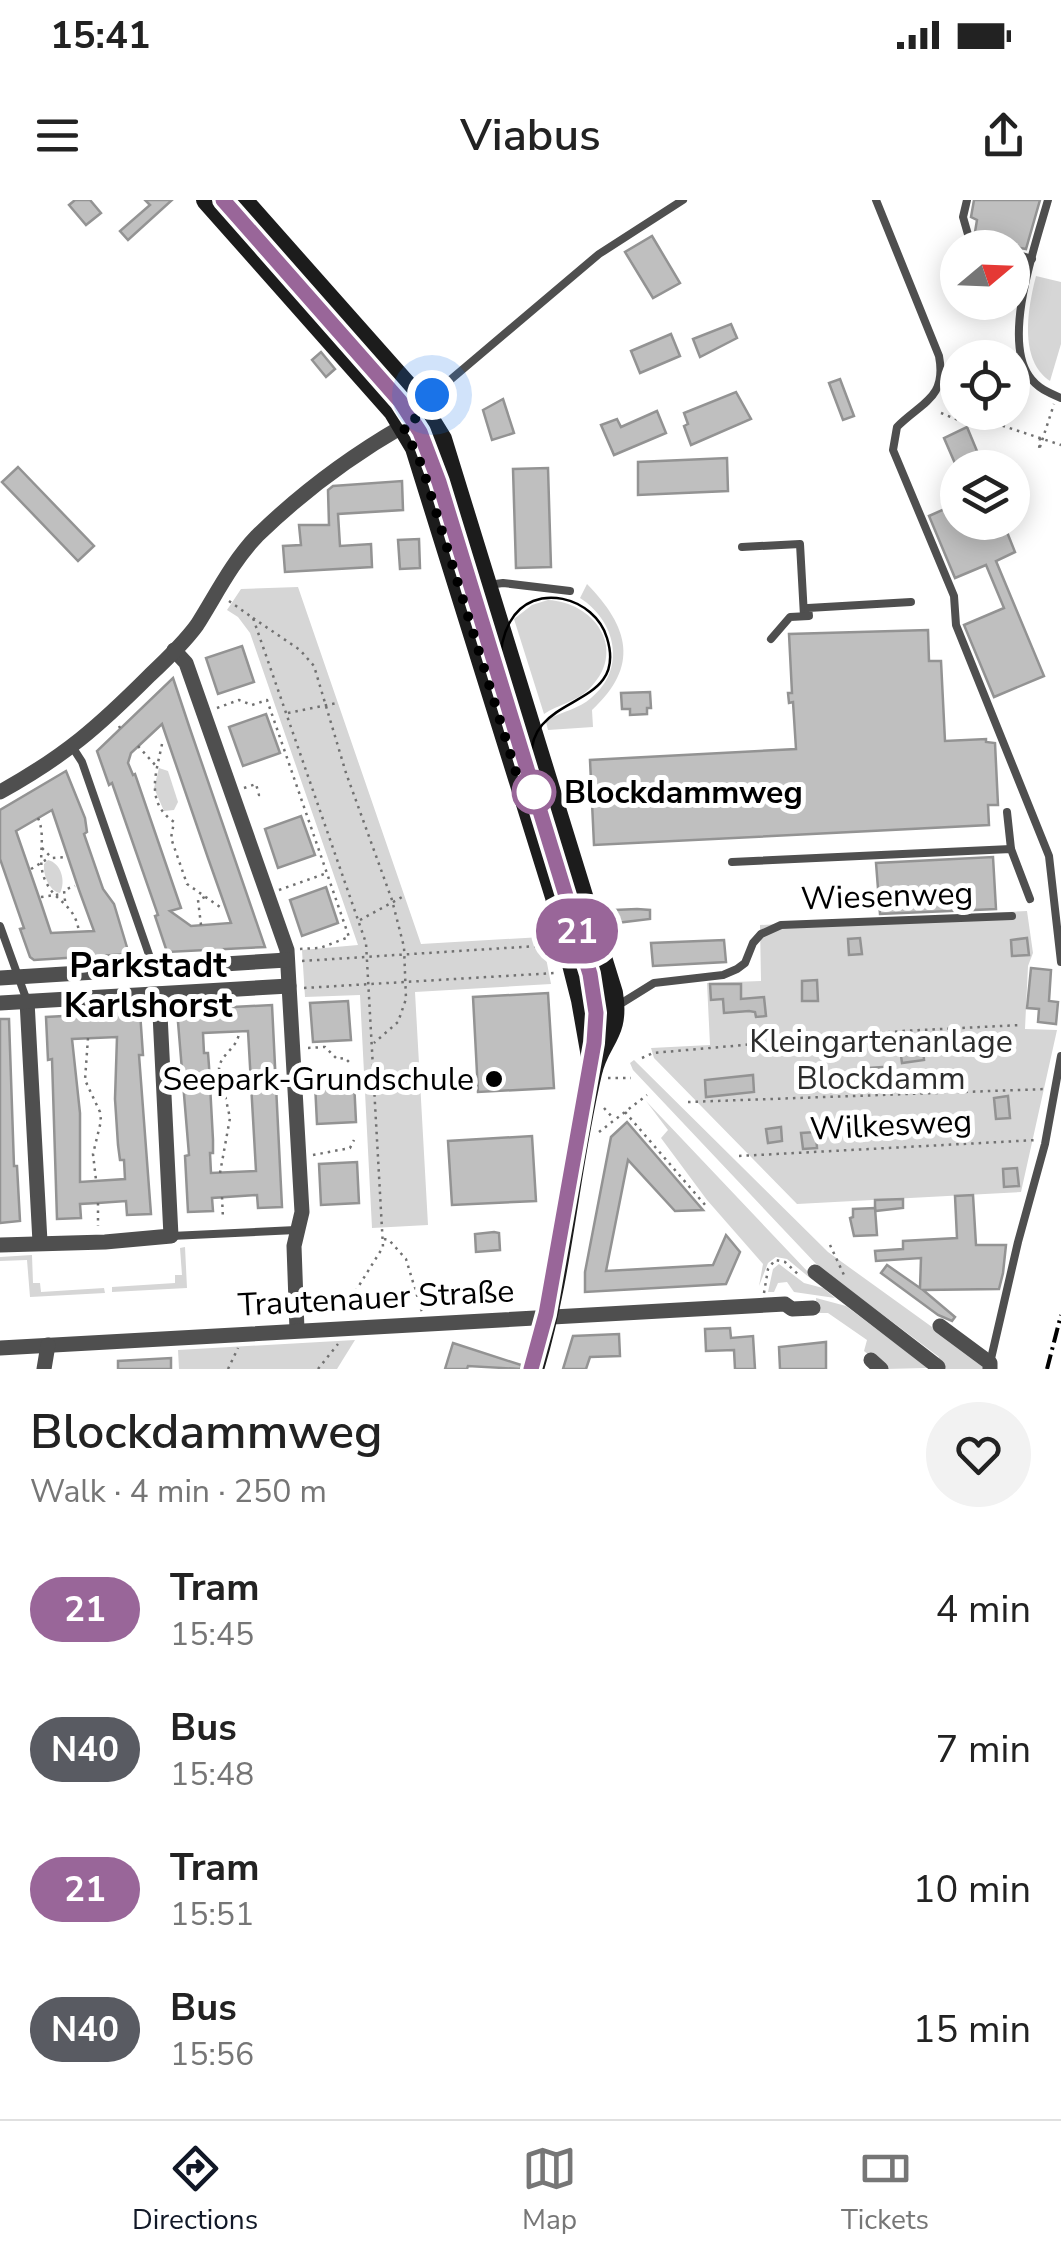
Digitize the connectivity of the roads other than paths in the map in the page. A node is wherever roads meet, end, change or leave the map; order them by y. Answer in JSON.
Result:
{"nodes":[{"id":1,"x":206,"y":200,"type":"edge"},
{"id":2,"x":684,"y":200,"type":"edge"},
{"id":3,"x":876,"y":200,"type":"edge"},
{"id":4,"x":967,"y":200,"type":"edge"},
{"id":5,"x":1048,"y":200,"type":"edge"},
{"id":6,"x":245,"y":219,"type":"edge"},
{"id":7,"x":967,"y":230,"type":"edge"},
{"id":8,"x":1032,"y":258,"type":"joint"},
{"id":9,"x":1059,"y":397,"type":"edge"},
{"id":10,"x":425,"y":408,"type":"junction"},
{"id":11,"x":403,"y":426,"type":"junction"},
{"id":12,"x":742,"y":548,"type":"dead end"},
{"id":13,"x":488,"y":585,"type":"junction"},
{"id":14,"x":570,"y":591,"type":"dead end"},
{"id":15,"x":912,"y":602,"type":"dead end"},
{"id":16,"x":804,"y":616,"type":"junction"},
{"id":17,"x":771,"y":639,"type":"dead end"},
{"id":18,"x":174,"y":650,"type":"junction"},
{"id":19,"x":73,"y":748,"type":"junction"},
{"id":20,"x":0,"y":792,"type":"edge"},
{"id":21,"x":1007,"y":812,"type":"dead end"},
{"id":22,"x":1011,"y":849,"type":"junction"},
{"id":23,"x":732,"y":862,"type":"dead end"},
{"id":24,"x":1030,"y":900,"type":"dead end"},
{"id":25,"x":1012,"y":916,"type":"dead end"},
{"id":26,"x":0,"y":926,"type":"edge"},
{"id":27,"x":295,"y":957,"type":"junction"},
{"id":28,"x":1061,"y":962,"type":"edge"},
{"id":29,"x":154,"y":968,"type":"junction"},
{"id":30,"x":18,"y":977,"type":"junction"},
{"id":31,"x":0,"y":978,"type":"edge"},
{"id":32,"x":295,"y":987,"type":"junction"},
{"id":33,"x":158,"y":994,"type":"junction"},
{"id":34,"x":27,"y":1001,"type":"junction"},
{"id":35,"x":0,"y":1003,"type":"edge"},
{"id":36,"x":615,"y":1007,"type":"junction"},
{"id":37,"x":586,"y":1024,"type":"junction"},
{"id":38,"x":613,"y":1029,"type":"junction"},
{"id":39,"x":1061,"y":1056,"type":"edge"},
{"id":40,"x":600,"y":1073,"type":"junction"},
{"id":41,"x":298,"y":1230,"type":"junction"},
{"id":42,"x":171,"y":1236,"type":"junction"},
{"id":43,"x":40,"y":1242,"type":"junction"},
{"id":44,"x":0,"y":1245,"type":"edge"},
{"id":45,"x":820,"y":1276,"type":"road end"},
{"id":46,"x":814,"y":1308,"type":"dead end"},
{"id":47,"x":548,"y":1316,"type":"junction"},
{"id":48,"x":940,"y":1326,"type":"dead end"},
{"id":49,"x":297,"y":1330,"type":"junction"},
{"id":50,"x":48,"y":1345,"type":"junction"},
{"id":51,"x":0,"y":1348,"type":"edge"},
{"id":52,"x":990,"y":1366,"type":"edge"},
{"id":53,"x":938,"y":1368,"type":"edge"},
{"id":54,"x":44,"y":1369,"type":"edge"},
{"id":55,"x":534,"y":1369,"type":"edge"}],
"edges":[{"from":1,"to":6,"type":"street"},
{"from":2,"to":10,"type":"lane"},
{"from":3,"to":28,"type":"lane"},
{"from":4,"to":7,"type":"lane"},
{"from":5,"to":8,"type":"lane"},
{"from":6,"to":10,"type":"street"},
{"from":6,"to":11,"type":"street"},
{"from":8,"to":9,"type":"lane"},
{"from":10,"to":11,"type":"street"},
{"from":10,"to":13,"type":"street"},
{"from":11,"to":18,"type":"street"},
{"from":11,"to":37,"type":"street"},
{"from":12,"to":16,"type":"lane"},
{"from":13,"to":14,"type":"lane"},
{"from":13,"to":36,"type":"street"},
{"from":15,"to":16,"type":"lane"},
{"from":16,"to":17,"type":"lane"},
{"from":18,"to":19,"type":"street"},
{"from":18,"to":27,"type":"street"},
{"from":19,"to":20,"type":"street"},
{"from":19,"to":29,"type":"lane"},
{"from":21,"to":22,"type":"lane"},
{"from":22,"to":23,"type":"lane"},
{"from":22,"to":24,"type":"lane"},
{"from":25,"to":36,"type":"lane","name":"Wiesenweg"},
{"from":26,"to":30,"type":"lane"},
{"from":27,"to":29,"type":"street"},
{"from":27,"to":32,"type":"street"},
{"from":29,"to":30,"type":"street"},
{"from":30,"to":31,"type":"street"},
{"from":30,"to":34,"type":"lane"},
{"from":32,"to":33,"type":"street"},
{"from":32,"to":41,"type":"street"},
{"from":33,"to":34,"type":"street"},
{"from":33,"to":42,"type":"street"},
{"from":34,"to":35,"type":"street"},
{"from":34,"to":43,"type":"street"},
{"from":36,"to":38,"type":"street"},
{"from":37,"to":38,"type":"street"},
{"from":37,"to":40,"type":"street"},
{"from":38,"to":40,"type":"street"},
{"from":39,"to":52,"type":"lane"},
{"from":40,"to":47,"type":"street"},
{"from":41,"to":42,"type":"lane"},
{"from":41,"to":49,"type":"street"},
{"from":42,"to":43,"type":"street"},
{"from":43,"to":44,"type":"street"},
{"from":45,"to":53,"type":"street"},
{"from":46,"to":47,"type":"street","name":"Trautenauer Straße"},
{"from":47,"to":49,"type":"street","name":"Trautenauer Straße"},
{"from":47,"to":55,"type":"street"},
{"from":48,"to":52,"type":"street"},
{"from":49,"to":50,"type":"street","name":"Trautenauer Straße"},
{"from":50,"to":51,"type":"street","name":"Trautenauer Straße"},
{"from":50,"to":54,"type":"street"}]}
